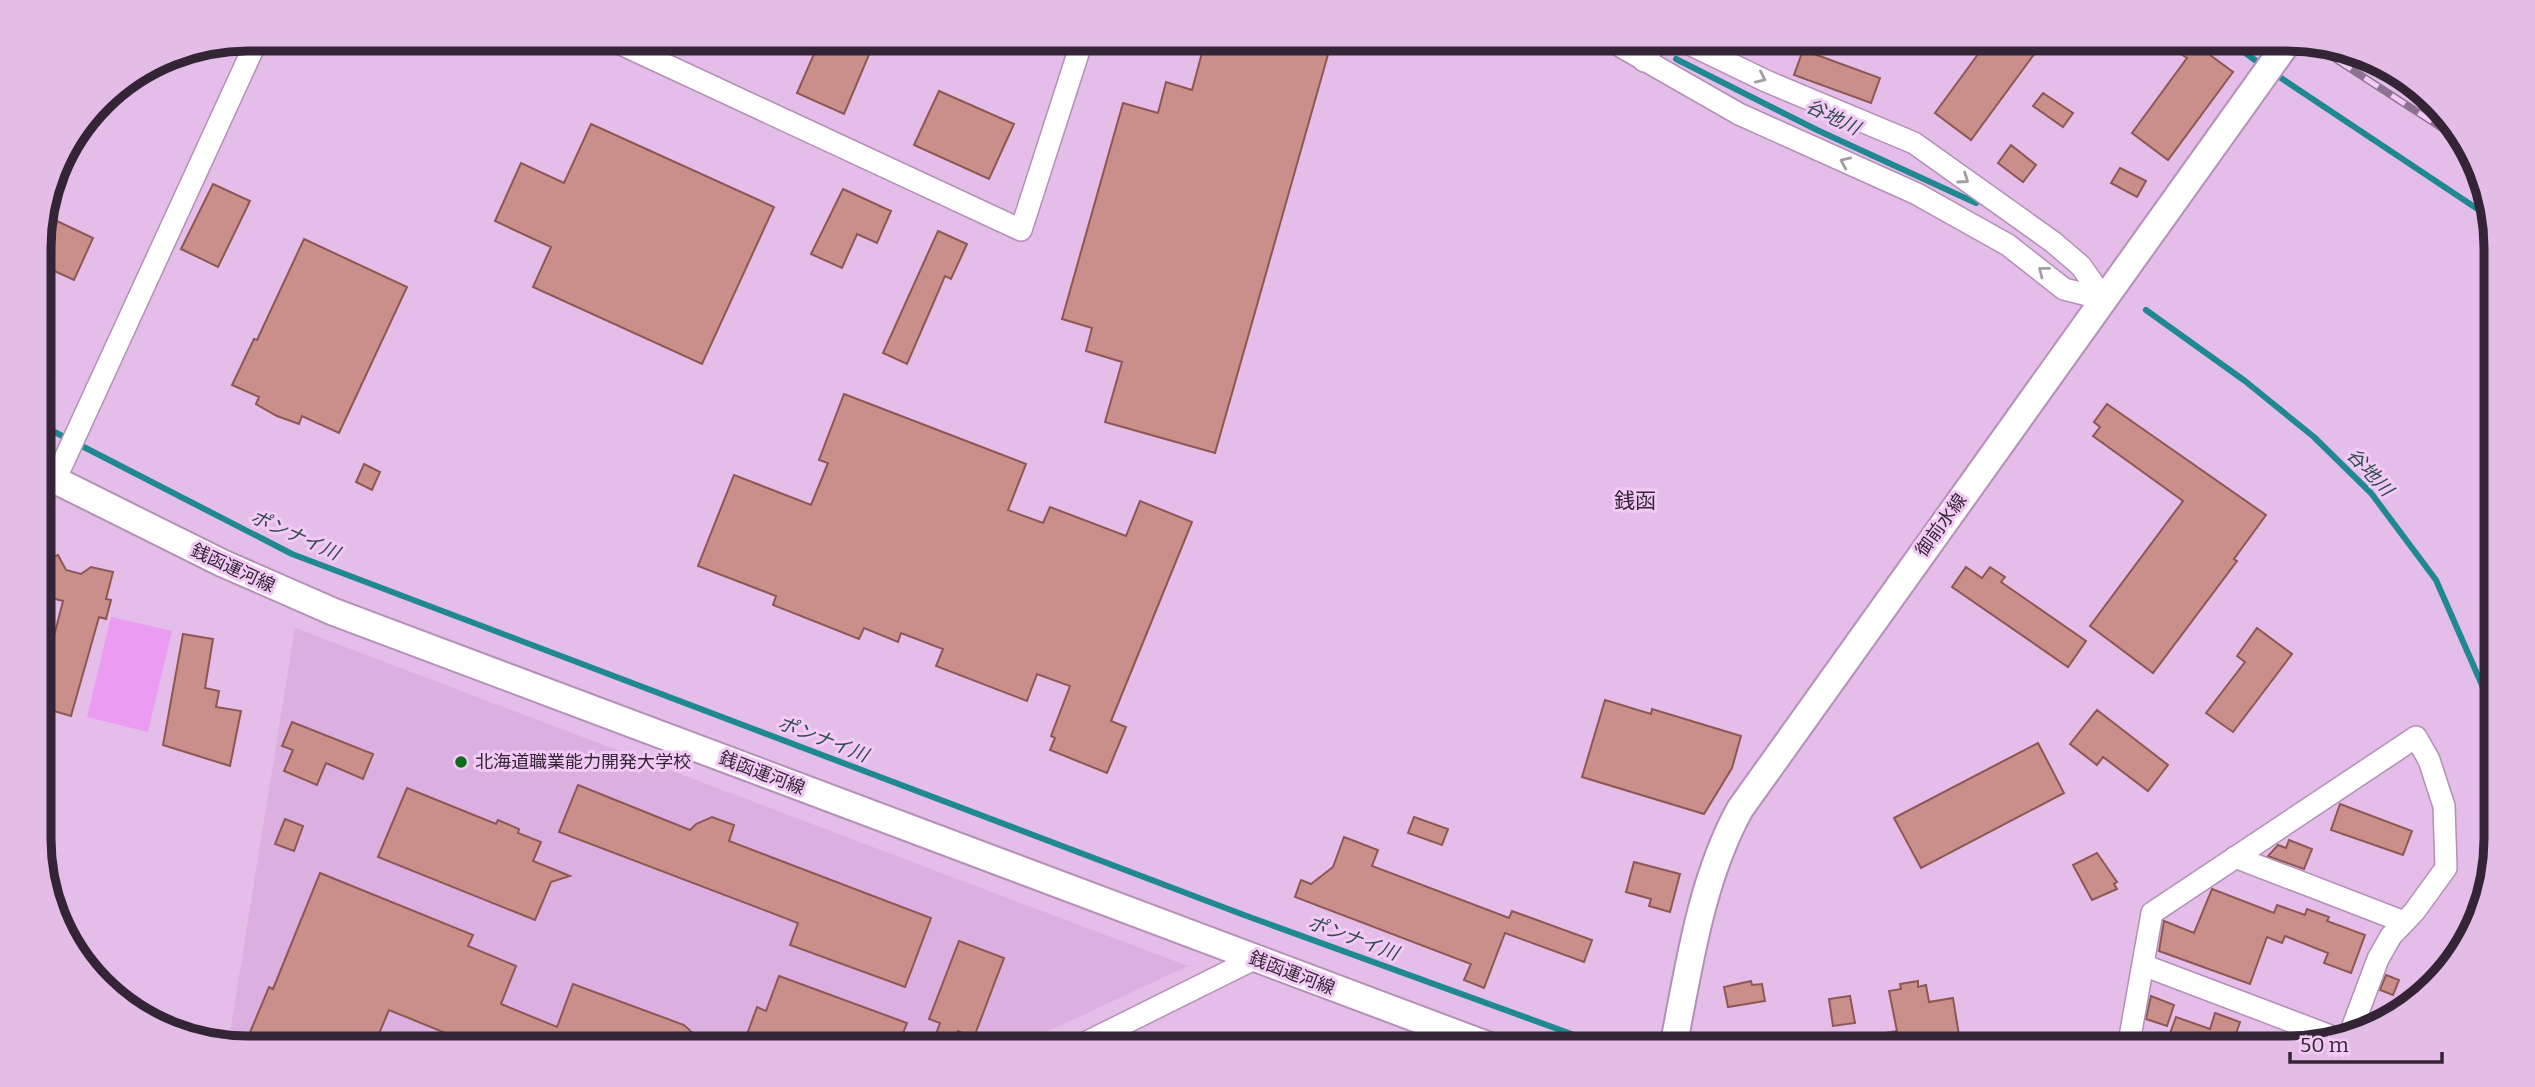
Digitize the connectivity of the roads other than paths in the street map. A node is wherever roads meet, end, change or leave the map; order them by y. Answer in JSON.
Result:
{"nodes":[{"id":1,"x":252,"y":51,"type":"edge"},
{"id":2,"x":636,"y":51,"type":"edge"},
{"id":3,"x":1079,"y":51,"type":"edge"},
{"id":4,"x":1627,"y":51,"type":"edge"},
{"id":5,"x":1651,"y":51,"type":"edge"},
{"id":6,"x":1704,"y":51,"type":"edge"},
{"id":7,"x":2281,"y":51,"type":"edge"},
{"id":8,"x":1644,"y":61,"type":"junction"},
{"id":9,"x":2104,"y":299,"type":"junction"},
{"id":10,"x":51,"y":471,"type":"edge"},
{"id":11,"x":51,"y":478,"type":"edge"},
{"id":12,"x":2235,"y":857,"type":"junction"},
{"id":13,"x":2404,"y":922,"type":"junction"},
{"id":14,"x":1254,"y":959,"type":"junction"},
{"id":15,"x":2143,"y":965,"type":"junction"},
{"id":16,"x":2353,"y":1025,"type":"edge"},
{"id":17,"x":2322,"y":1033,"type":"edge"},
{"id":18,"x":1099,"y":1036,"type":"edge"},
{"id":19,"x":1463,"y":1036,"type":"edge"},
{"id":20,"x":1676,"y":1036,"type":"edge"},
{"id":21,"x":2131,"y":1036,"type":"edge"}],
"edges":[{"from":1,"to":10,"type":"street"},
{"from":2,"to":3,"type":"street"},
{"from":4,"to":8,"type":"street"},
{"from":5,"to":8,"type":"street"},
{"from":6,"to":9,"type":"street","one_way":true},
{"from":7,"to":9,"type":"street","name":"御前水線"},
{"from":9,"to":8,"type":"street","one_way":true},
{"from":9,"to":20,"type":"street","name":"御前水線"},
{"from":11,"to":14,"type":"street","name":"銭函運河線"},
{"from":12,"to":13,"type":"street"},
{"from":12,"to":13,"type":"street"},
{"from":12,"to":15,"type":"street"},
{"from":13,"to":16,"type":"street"},
{"from":14,"to":18,"type":"street"},
{"from":14,"to":19,"type":"street","name":"銭函運河線"},
{"from":15,"to":17,"type":"street"},
{"from":15,"to":21,"type":"street"}]}
